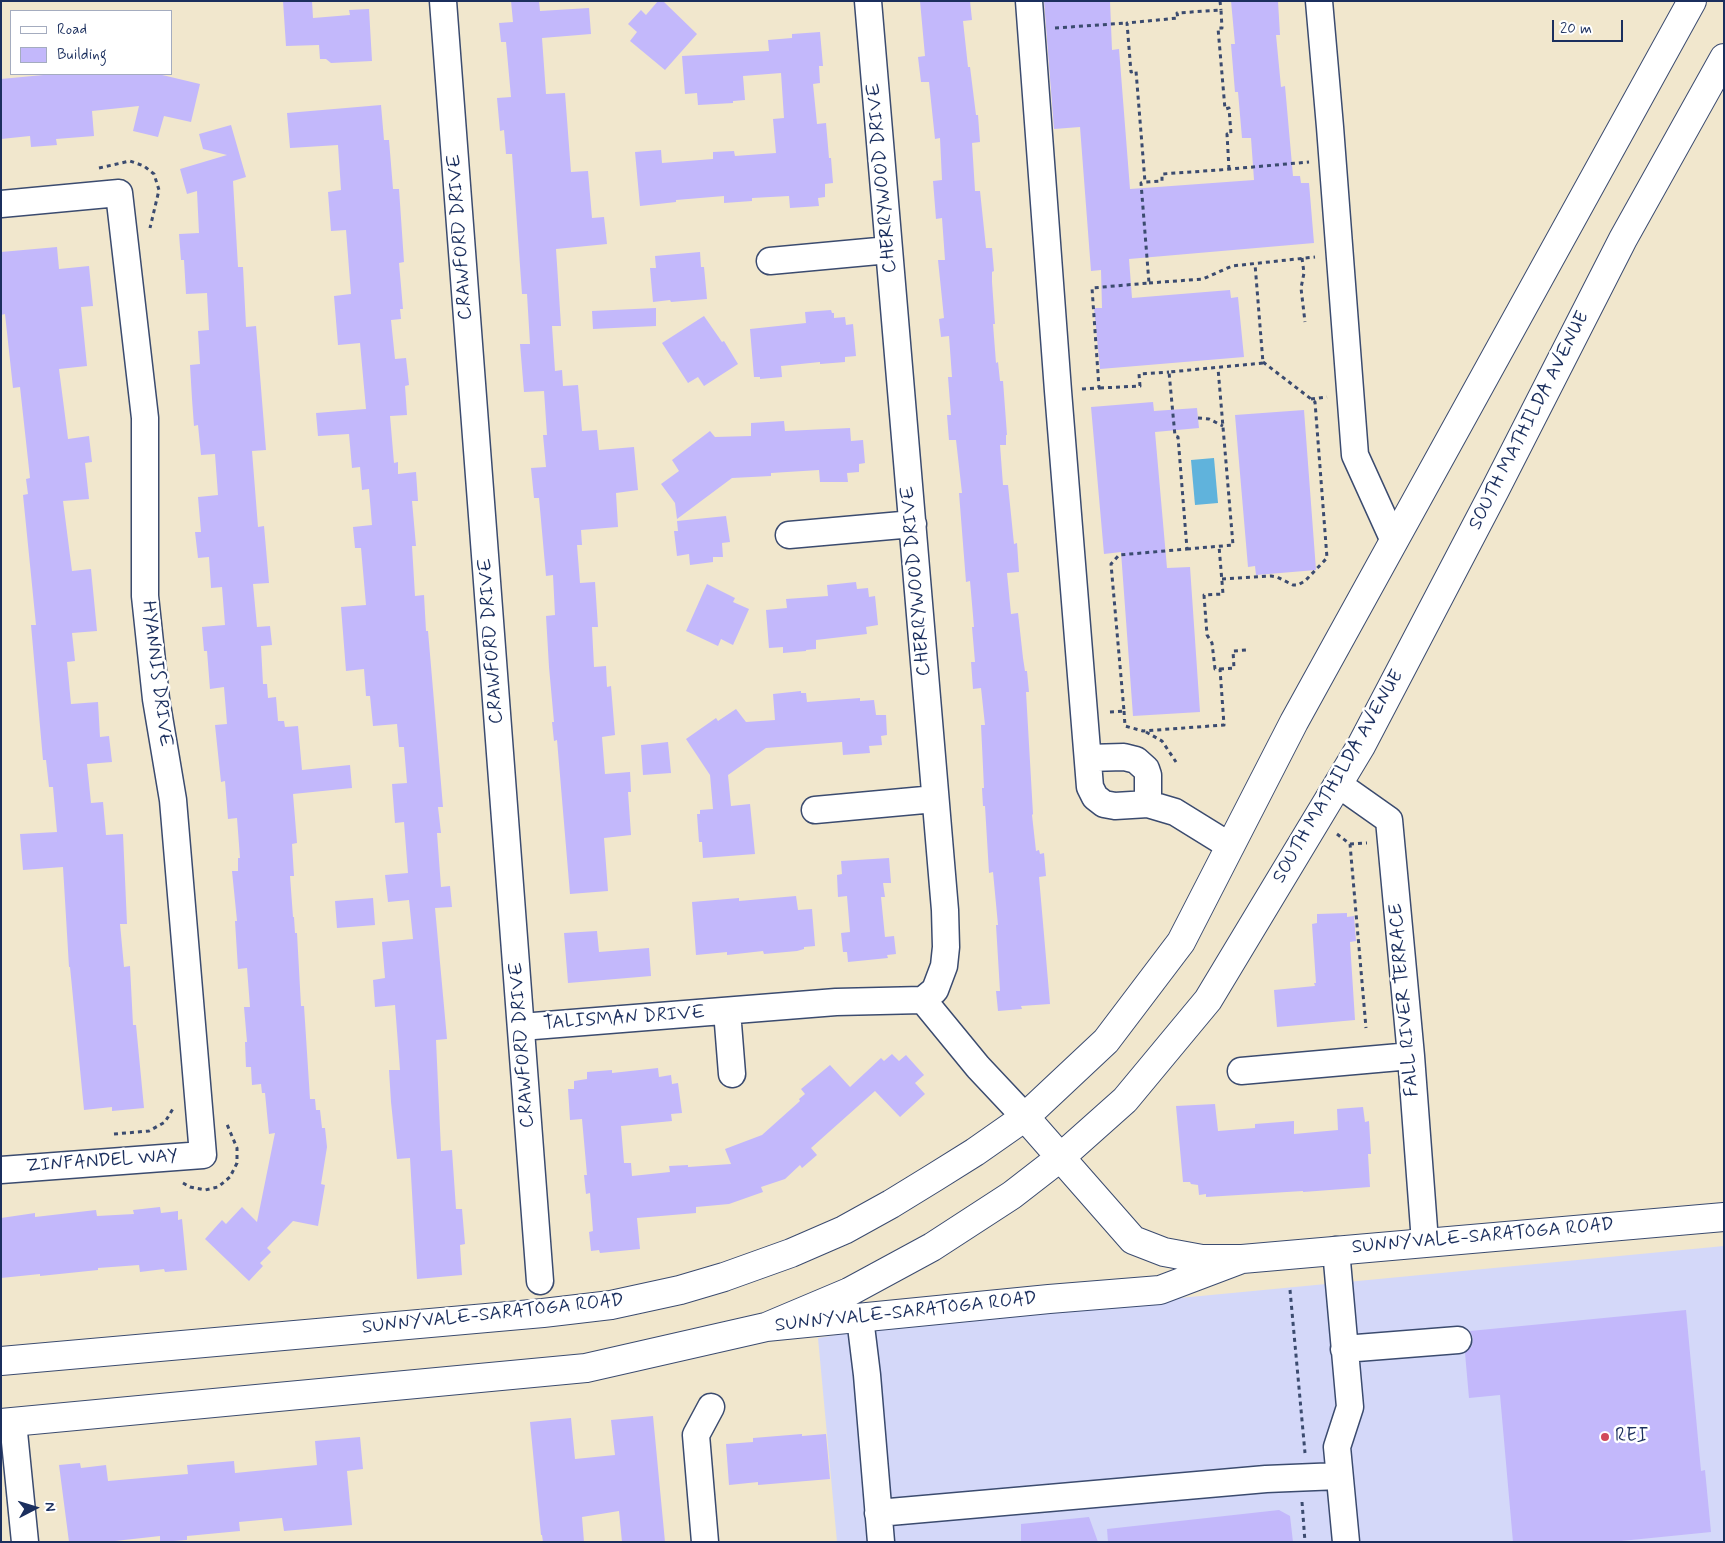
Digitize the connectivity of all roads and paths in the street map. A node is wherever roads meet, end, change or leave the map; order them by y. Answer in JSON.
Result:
{"nodes":[{"id":1,"x":443,"y":1,"type":"edge"},
{"id":2,"x":868,"y":1,"type":"edge"},
{"id":3,"x":1029,"y":1,"type":"edge"},
{"id":4,"x":1220,"y":1,"type":"edge"},
{"id":5,"x":1319,"y":1,"type":"edge"},
{"id":6,"x":1692,"y":1,"type":"edge"},
{"id":7,"x":1221,"y":10,"type":"junction"},
{"id":8,"x":1127,"y":23,"type":"junction"},
{"id":9,"x":1031,"y":30,"type":"junction"},
{"id":10,"x":1724,"y":58,"type":"edge"},
{"id":11,"x":1332,"y":160,"type":"junction"},
{"id":12,"x":1230,"y":169,"type":"junction"},
{"id":13,"x":154,"y":174,"type":"dead end"},
{"id":14,"x":1144,"y":182,"type":"junction"},
{"id":15,"x":1,"y":204,"type":"edge"},
{"id":16,"x":150,"y":236,"type":"dead end"},
{"id":17,"x":889,"y":250,"type":"junction"},
{"id":18,"x":1340,"y":256,"type":"junction"},
{"id":19,"x":1302,"y":258,"type":"junction"},
{"id":20,"x":770,"y":261,"type":"dead end"},
{"id":21,"x":1254,"y":264,"type":"junction"},
{"id":22,"x":1149,"y":283,"type":"junction"},
{"id":23,"x":1305,"y":322,"type":"dead end"},
{"id":24,"x":1263,"y":362,"type":"junction"},
{"id":25,"x":1218,"y":368,"type":"junction"},
{"id":26,"x":1169,"y":372,"type":"junction"},
{"id":27,"x":1100,"y":388,"type":"junction"},
{"id":28,"x":1058,"y":391,"type":"junction"},
{"id":29,"x":1335,"y":397,"type":"dead end"},
{"id":30,"x":1311,"y":399,"type":"junction"},
{"id":31,"x":1198,"y":418,"type":"dead end"},
{"id":32,"x":1223,"y":426,"type":"junction"},
{"id":33,"x":913,"y":524,"type":"junction"},
{"id":34,"x":789,"y":536,"type":"dead end"},
{"id":35,"x":1394,"y":541,"type":"junction"},
{"id":36,"x":1219,"y":546,"type":"junction"},
{"id":37,"x":1187,"y":549,"type":"junction"},
{"id":38,"x":1222,"y":579,"type":"junction"},
{"id":39,"x":1247,"y":650,"type":"dead end"},
{"id":40,"x":1219,"y":669,"type":"junction"},
{"id":41,"x":1124,"y":711,"type":"junction"},
{"id":42,"x":1084,"y":714,"type":"junction"},
{"id":43,"x":1143,"y":731,"type":"junction"},
{"id":44,"x":1088,"y":758,"type":"junction"},
{"id":45,"x":1176,"y":762,"type":"dead end"},
{"id":46,"x":1338,"y":784,"type":"junction"},
{"id":47,"x":935,"y":799,"type":"junction"},
{"id":48,"x":1148,"y":804,"type":"junction"},
{"id":49,"x":815,"y":810,"type":"dead end"},
{"id":50,"x":1335,"y":832,"type":"dead end"},
{"id":51,"x":1372,"y":842,"type":"dead end"},
{"id":52,"x":1350,"y":844,"type":"junction"},
{"id":53,"x":1230,"y":846,"type":"junction"},
{"id":54,"x":923,"y":1000,"type":"junction"},
{"id":55,"x":727,"y":1011,"type":"junction"},
{"id":56,"x":522,"y":1027,"type":"junction"},
{"id":57,"x":1366,"y":1028,"type":"dead end"},
{"id":58,"x":1411,"y":1056,"type":"junction"},
{"id":59,"x":1241,"y":1071,"type":"dead end"},
{"id":60,"x":732,"y":1074,"type":"dead end"},
{"id":61,"x":224,"y":1116,"type":"dead end"},
{"id":62,"x":1025,"y":1117,"type":"junction"},
{"id":63,"x":165,"y":1122,"type":"dead end"},
{"id":64,"x":110,"y":1134,"type":"dead end"},
{"id":65,"x":203,"y":1155,"type":"joint"},
{"id":66,"x":1062,"y":1157,"type":"junction"},
{"id":67,"x":1,"y":1170,"type":"edge"},
{"id":68,"x":230,"y":1177,"type":"dead end"},
{"id":69,"x":1724,"y":1217,"type":"edge"},
{"id":70,"x":1425,"y":1242,"type":"junction"},
{"id":71,"x":1336,"y":1250,"type":"junction"},
{"id":72,"x":1242,"y":1259,"type":"junction"},
{"id":73,"x":540,"y":1281,"type":"dead end"},
{"id":74,"x":1290,"y":1290,"type":"dead end"},
{"id":75,"x":860,"y":1318,"type":"junction"},
{"id":76,"x":766,"y":1327,"type":"junction"},
{"id":77,"x":1458,"y":1340,"type":"dead end"},
{"id":78,"x":1344,"y":1348,"type":"junction"},
{"id":79,"x":1,"y":1361,"type":"edge"},
{"id":80,"x":711,"y":1407,"type":"dead end"},
{"id":81,"x":7,"y":1422,"type":"edge"},
{"id":82,"x":1340,"y":1476,"type":"junction"},
{"id":83,"x":1303,"y":1478,"type":"junction"},
{"id":84,"x":878,"y":1513,"type":"junction"},
{"id":85,"x":25,"y":1542,"type":"edge"},
{"id":86,"x":705,"y":1542,"type":"edge"},
{"id":87,"x":881,"y":1542,"type":"edge"},
{"id":88,"x":1305,"y":1542,"type":"edge"},
{"id":89,"x":1346,"y":1542,"type":"edge"}],
"edges":[{"from":1,"to":56,"type":"street","name":"CRAWFORD DRIVE"},
{"from":2,"to":17,"type":"street","name":"CHERRYWOOD DRIVE"},
{"from":3,"to":9,"type":"street"},
{"from":4,"to":7,"type":"path"},
{"from":5,"to":11,"type":"street"},
{"from":6,"to":35,"type":"main road"},
{"from":7,"to":8,"type":"path"},
{"from":7,"to":12,"type":"path"},
{"from":8,"to":9,"type":"path"},
{"from":8,"to":14,"type":"path"},
{"from":9,"to":28,"type":"street"},
{"from":10,"to":46,"type":"main road","name":"SOUTH MATHILDA AVENUE"},
{"from":11,"to":12,"type":"path"},
{"from":11,"to":18,"type":"street"},
{"from":12,"to":14,"type":"path"},
{"from":13,"to":16,"type":"path"},
{"from":14,"to":22,"type":"path"},
{"from":15,"to":65,"type":"street","name":"HYANNIS DRIVE"},
{"from":17,"to":20,"type":"street"},
{"from":17,"to":33,"type":"street","name":"CHERRYWOOD DRIVE"},
{"from":18,"to":19,"type":"path"},
{"from":18,"to":35,"type":"street"},
{"from":19,"to":21,"type":"path"},
{"from":19,"to":23,"type":"path"},
{"from":21,"to":22,"type":"path"},
{"from":21,"to":24,"type":"path"},
{"from":22,"to":27,"type":"path"},
{"from":24,"to":25,"type":"path"},
{"from":24,"to":30,"type":"path"},
{"from":25,"to":26,"type":"path"},
{"from":25,"to":32,"type":"path"},
{"from":26,"to":27,"type":"path"},
{"from":26,"to":37,"type":"path"},
{"from":27,"to":28,"type":"path"},
{"from":28,"to":42,"type":"street"},
{"from":29,"to":30,"type":"path"},
{"from":30,"to":38,"type":"path"},
{"from":31,"to":32,"type":"path"},
{"from":32,"to":36,"type":"path"},
{"from":33,"to":34,"type":"street"},
{"from":33,"to":47,"type":"street","name":"CHERRYWOOD DRIVE"},
{"from":35,"to":53,"type":"main road"},
{"from":36,"to":37,"type":"path"},
{"from":36,"to":38,"type":"path"},
{"from":37,"to":41,"type":"path"},
{"from":38,"to":40,"type":"path"},
{"from":39,"to":40,"type":"path"},
{"from":40,"to":43,"type":"path"},
{"from":41,"to":42,"type":"path"},
{"from":41,"to":43,"type":"path"},
{"from":42,"to":44,"type":"street"},
{"from":43,"to":45,"type":"path"},
{"from":44,"to":48,"type":"street"},
{"from":44,"to":48,"type":"street"},
{"from":46,"to":58,"type":"street","name":"FALL RIVER TERRACE"},
{"from":46,"to":66,"type":"main road","name":"SOUTH MATHILDA AVENUE"},
{"from":47,"to":49,"type":"street"},
{"from":47,"to":54,"type":"street","name":"CHERRYWOOD DRIVE"},
{"from":48,"to":53,"type":"street"},
{"from":50,"to":52,"type":"path"},
{"from":51,"to":52,"type":"path"},
{"from":52,"to":57,"type":"path"},
{"from":53,"to":62,"type":"main road"},
{"from":54,"to":55,"type":"street","name":"TALISMAN DRIVE"},
{"from":54,"to":62,"type":"street"},
{"from":55,"to":56,"type":"street","name":"TALISMAN DRIVE"},
{"from":55,"to":60,"type":"street","name":"TALISMAN DRIVE"},
{"from":56,"to":73,"type":"street","name":"CRAWFORD DRIVE"},
{"from":58,"to":59,"type":"street"},
{"from":58,"to":70,"type":"street","name":"FALL RIVER TERRACE"},
{"from":61,"to":68,"type":"path"},
{"from":62,"to":66,"type":"main road","name":"SUNNYVALE-SARATOGA ROAD"},
{"from":62,"to":79,"type":"main road","name":"SUNNYVALE-SARATOGA ROAD"},
{"from":63,"to":64,"type":"path"},
{"from":65,"to":67,"type":"street","name":"ZINFANDEL WAY"},
{"from":66,"to":72,"type":"main road","name":"SUNNYVALE-SARATOGA ROAD"},
{"from":66,"to":76,"type":"main road","name":"SOUTH MATHILDA AVENUE"},
{"from":69,"to":70,"type":"main road","name":"SUNNYVALE-SARATOGA ROAD"},
{"from":70,"to":71,"type":"main road","name":"SUNNYVALE-SARATOGA ROAD"},
{"from":71,"to":72,"type":"main road","name":"SUNNYVALE-SARATOGA ROAD"},
{"from":71,"to":78,"type":"street"},
{"from":72,"to":75,"type":"main road","name":"SUNNYVALE-SARATOGA ROAD"},
{"from":74,"to":83,"type":"path"},
{"from":75,"to":76,"type":"main road","name":"SUNNYVALE-SARATOGA ROAD"},
{"from":75,"to":84,"type":"street"},
{"from":76,"to":81,"type":"main road","name":"SUNNYVALE-SARATOGA ROAD"},
{"from":77,"to":78,"type":"street"},
{"from":78,"to":82,"type":"street"},
{"from":80,"to":86,"type":"street"},
{"from":81,"to":85,"type":"street"},
{"from":82,"to":83,"type":"street"},
{"from":82,"to":89,"type":"street"},
{"from":83,"to":84,"type":"street"},
{"from":83,"to":88,"type":"path"},
{"from":84,"to":87,"type":"street"}]}
